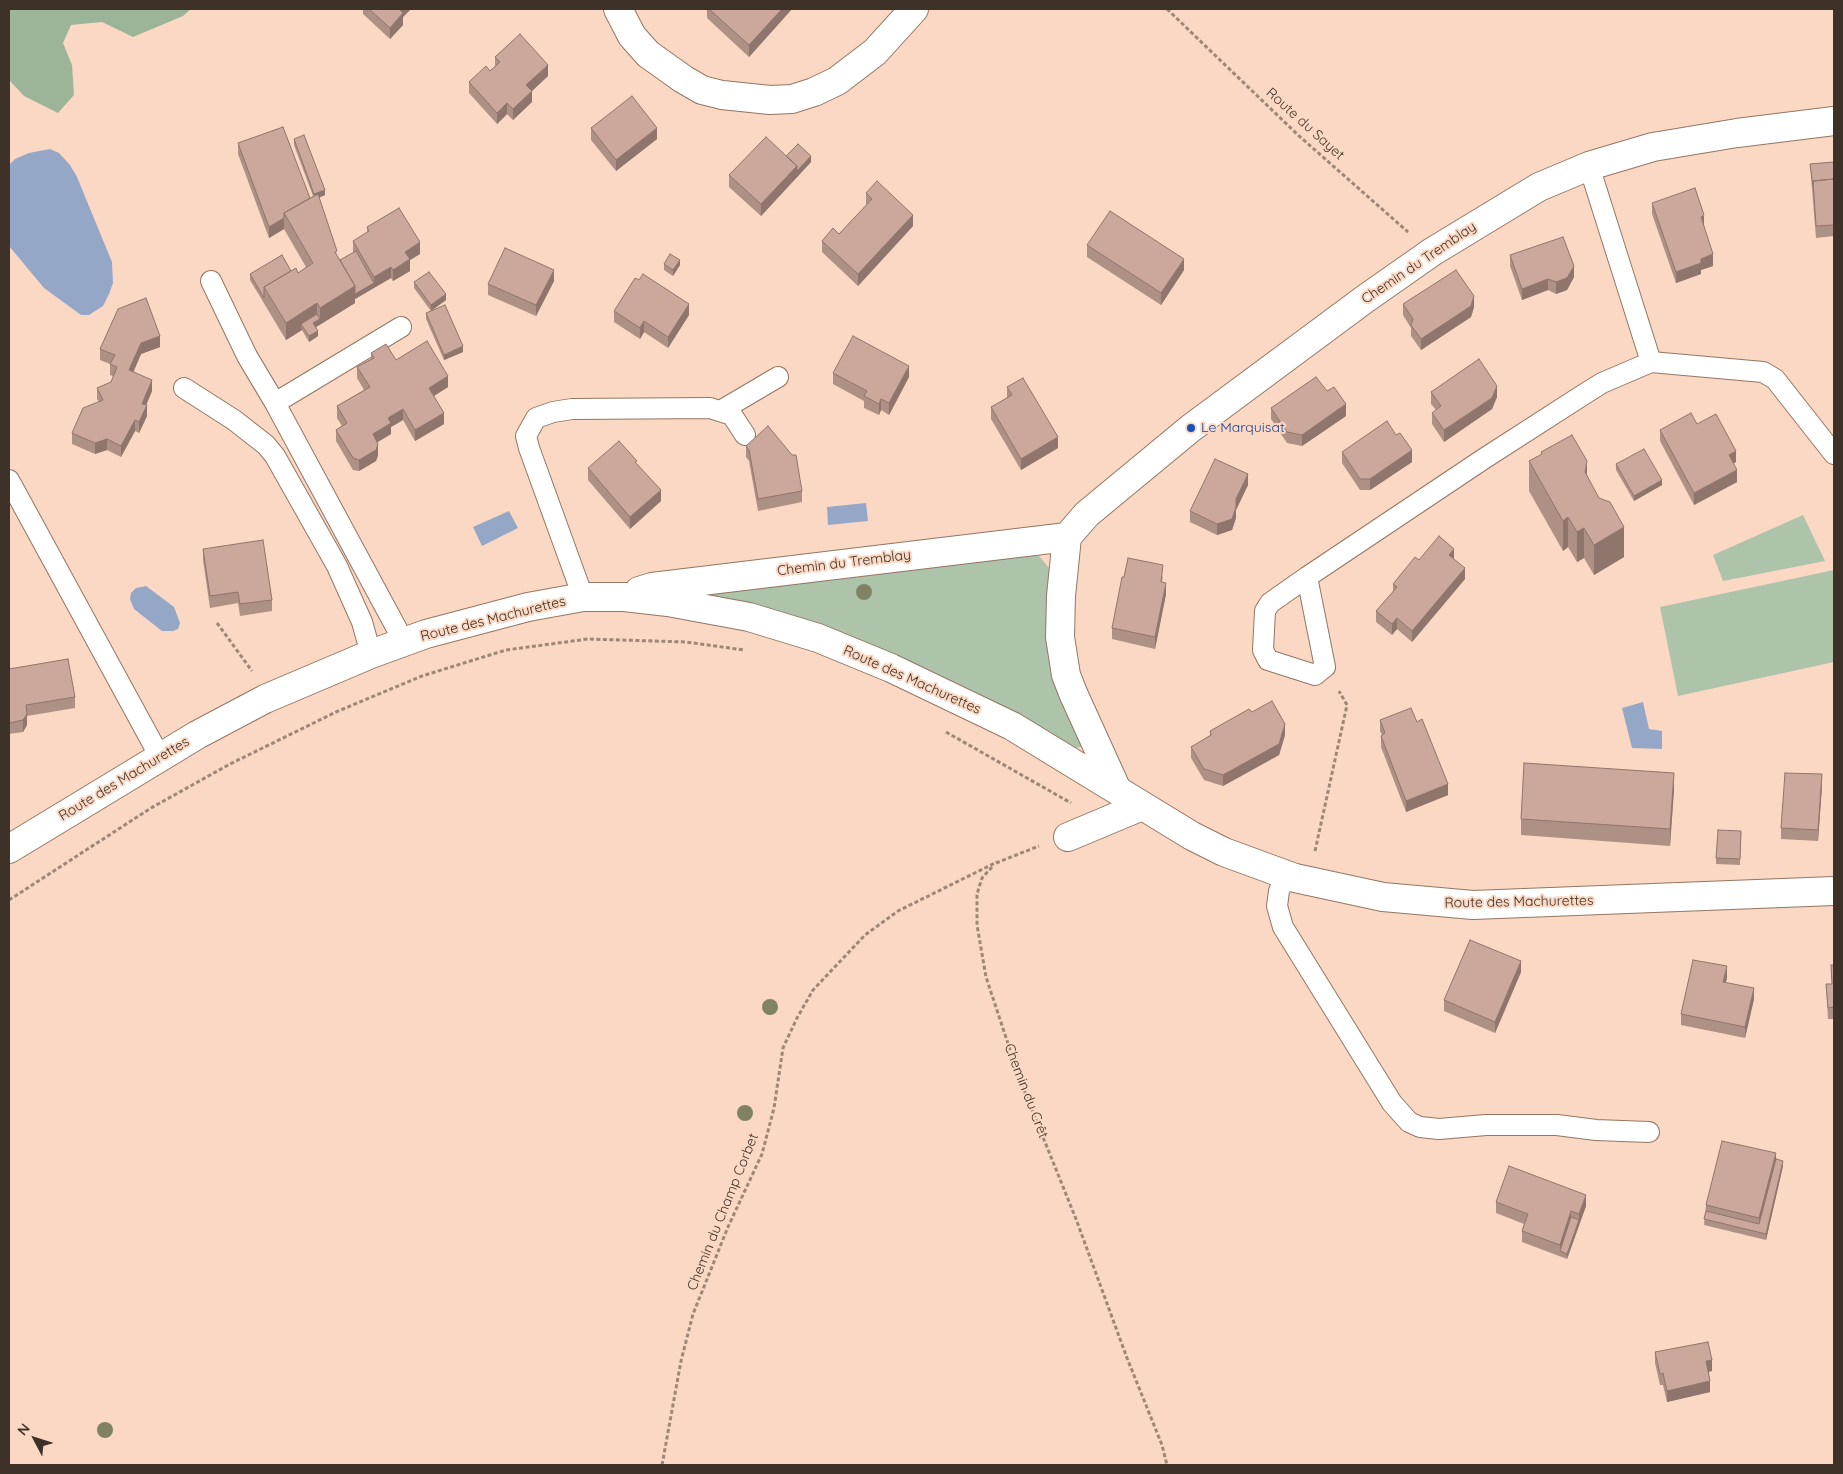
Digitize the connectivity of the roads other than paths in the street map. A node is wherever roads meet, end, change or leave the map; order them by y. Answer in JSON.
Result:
{"nodes":[{"id":1,"x":618,"y":9,"type":"edge"},
{"id":2,"x":914,"y":9,"type":"edge"},
{"id":3,"x":1834,"y":121,"type":"edge"},
{"id":4,"x":1589,"y":166,"type":"junction"},
{"id":5,"x":211,"y":281,"type":"dead end"},
{"id":6,"x":401,"y":327,"type":"dead end"},
{"id":7,"x":1651,"y":362,"type":"junction"},
{"id":8,"x":778,"y":378,"type":"dead end"},
{"id":9,"x":184,"y":388,"type":"dead end"},
{"id":10,"x":275,"y":403,"type":"junction"},
{"id":11,"x":722,"y":410,"type":"junction"},
{"id":12,"x":745,"y":435,"type":"dead end"},
{"id":13,"x":1834,"y":454,"type":"edge"},
{"id":14,"x":9,"y":480,"type":"edge"},
{"id":15,"x":1067,"y":536,"type":"junction"},
{"id":16,"x":1307,"y":577,"type":"junction"},
{"id":17,"x":583,"y":597,"type":"junction"},
{"id":18,"x":624,"y":597,"type":"junction"},
{"id":19,"x":404,"y":642,"type":"junction"},
{"id":20,"x":371,"y":654,"type":"junction"},
{"id":21,"x":160,"y":757,"type":"junction"},
{"id":22,"x":1117,"y":790,"type":"junction"},
{"id":23,"x":1142,"y":806,"type":"junction"},
{"id":24,"x":1068,"y":837,"type":"road end"},
{"id":25,"x":9,"y":849,"type":"edge"},
{"id":26,"x":1296,"y":878,"type":"junction"},
{"id":27,"x":1834,"y":892,"type":"edge"},
{"id":28,"x":1649,"y":1132,"type":"dead end"}],
"edges":[{"from":1,"to":2,"type":"street"},
{"from":3,"to":4,"type":"street","name":"Chemin du Tremblay"},
{"from":4,"to":7,"type":"lane"},
{"from":4,"to":15,"type":"street","name":"Chemin du Tremblay"},
{"from":5,"to":10,"type":"lane"},
{"from":6,"to":10,"type":"lane"},
{"from":7,"to":13,"type":"lane"},
{"from":7,"to":16,"type":"lane"},
{"from":8,"to":11,"type":"lane"},
{"from":9,"to":20,"type":"lane"},
{"from":10,"to":19,"type":"lane"},
{"from":11,"to":12,"type":"lane"},
{"from":11,"to":17,"type":"lane"},
{"from":14,"to":21,"type":"lane"},
{"from":15,"to":18,"type":"street","name":"Chemin du Tremblay"},
{"from":15,"to":22,"type":"street"},
{"from":16,"to":16,"type":"lane"},
{"from":17,"to":18,"type":"street","name":"Route des Machurettes"},
{"from":17,"to":19,"type":"street","name":"Route des Machurettes"},
{"from":18,"to":22,"type":"street","name":"Route des Machurettes"},
{"from":19,"to":20,"type":"street","name":"Route des Machurettes"},
{"from":20,"to":21,"type":"street","name":"Route des Machurettes"},
{"from":21,"to":25,"type":"street","name":"Route des Machurettes"},
{"from":22,"to":23,"type":"street","name":"Route des Machurettes"},
{"from":23,"to":24,"type":"street"},
{"from":23,"to":26,"type":"street","name":"Route des Machurettes"},
{"from":26,"to":27,"type":"street","name":"Route des Machurettes"},
{"from":26,"to":28,"type":"lane"}]}
